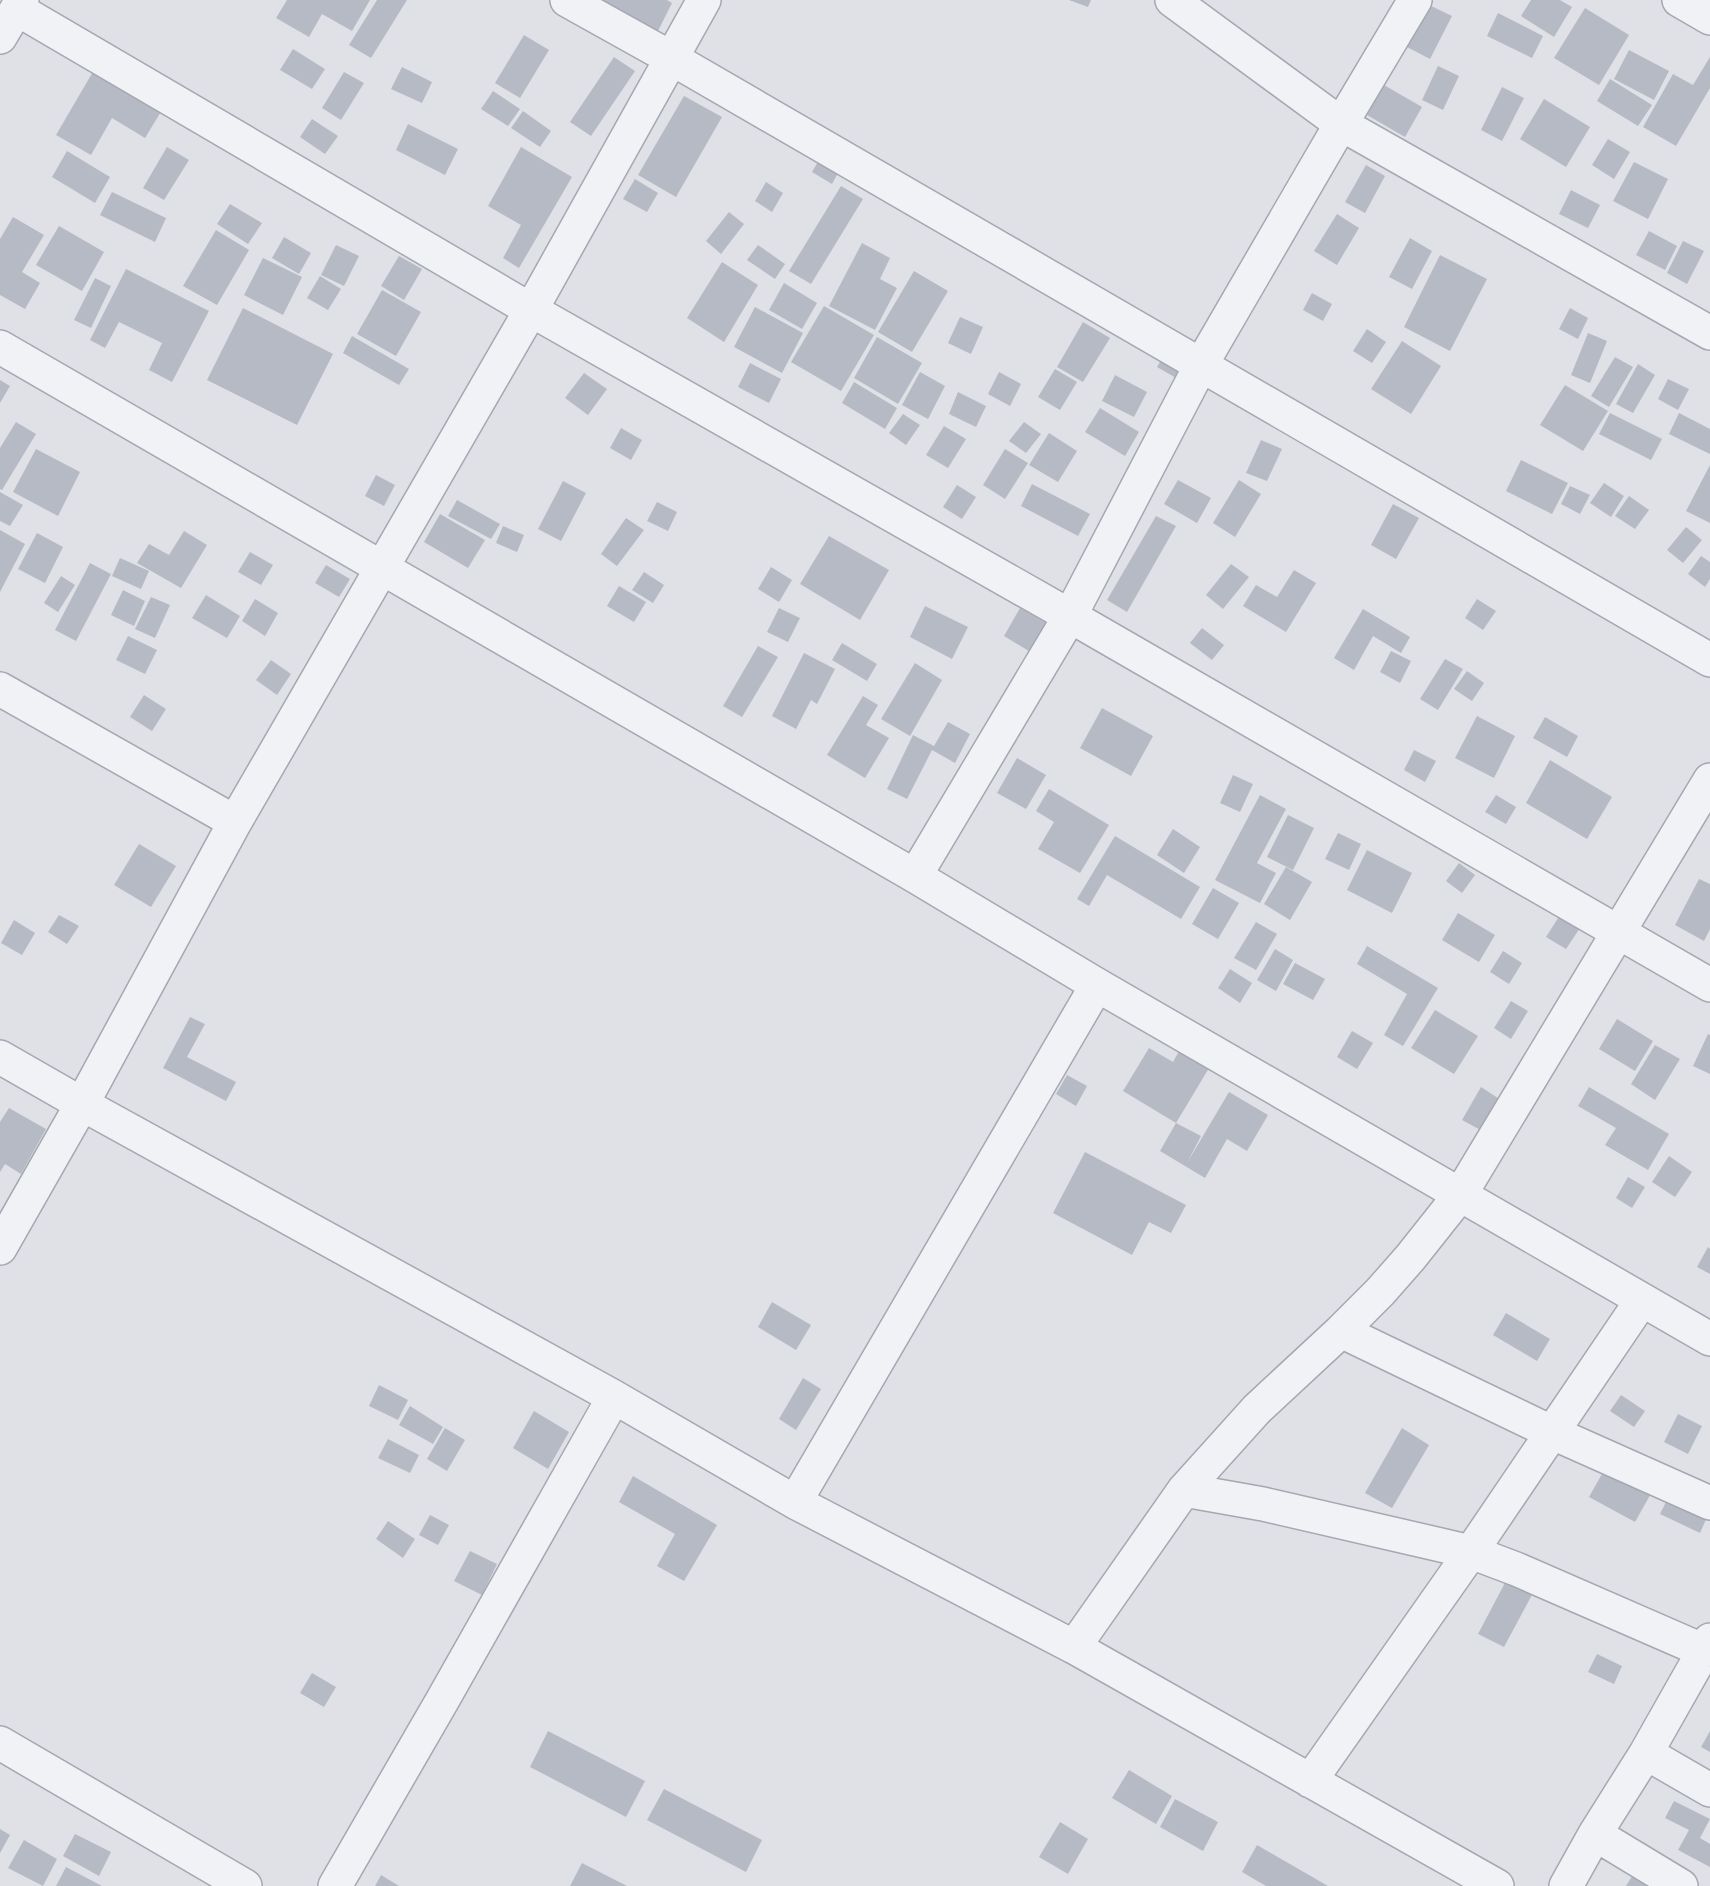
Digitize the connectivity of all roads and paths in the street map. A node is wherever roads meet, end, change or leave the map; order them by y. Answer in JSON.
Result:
{"nodes":[{"id":1,"x":567,"y":0,"type":"edge"},
{"id":2,"x":704,"y":0,"type":"edge"},
{"id":3,"x":1172,"y":0,"type":"edge"},
{"id":4,"x":1415,"y":0,"type":"edge"},
{"id":5,"x":1679,"y":0,"type":"edge"},
{"id":6,"x":20,"y":5,"type":"edge"},
{"id":7,"x":1710,"y":18,"type":"edge"},
{"id":8,"x":0,"y":37,"type":"edge"},
{"id":9,"x":671,"y":58,"type":"junction"},
{"id":10,"x":1341,"y":124,"type":"junction"},
{"id":11,"x":531,"y":310,"type":"junction"},
{"id":12,"x":1710,"y":333,"type":"edge"},
{"id":13,"x":0,"y":347,"type":"edge"},
{"id":14,"x":1201,"y":365,"type":"junction"},
{"id":15,"x":383,"y":567,"type":"junction"},
{"id":16,"x":1070,"y":616,"type":"junction"},
{"id":17,"x":1710,"y":660,"type":"edge"},
{"id":18,"x":0,"y":689,"type":"edge"},
{"id":19,"x":1710,"y":780,"type":"edge"},
{"id":20,"x":235,"y":822,"type":"junction"},
{"id":21,"x":915,"y":876,"type":"junction"},
{"id":22,"x":1619,"y":933,"type":"junction"},
{"id":23,"x":1097,"y":985,"type":"junction"},
{"id":24,"x":1710,"y":985,"type":"edge"},
{"id":25,"x":0,"y":1056,"type":"edge"},
{"id":26,"x":82,"y":1104,"type":"junction"},
{"id":27,"x":1460,"y":1195,"type":"junction"},
{"id":28,"x":0,"y":1248,"type":"edge"},
{"id":29,"x":1642,"y":1300,"type":"junction"},
{"id":30,"x":1341,"y":1331,"type":"junction"},
{"id":31,"x":1710,"y":1339,"type":"edge"},
{"id":32,"x":614,"y":1397,"type":"junction"},
{"id":33,"x":1553,"y":1433,"type":"junction"},
{"id":34,"x":1184,"y":1490,"type":"junction"},
{"id":35,"x":795,"y":1502,"type":"junction"},
{"id":36,"x":1710,"y":1503,"type":"edge"},
{"id":37,"x":1471,"y":1552,"type":"junction"},
{"id":38,"x":1707,"y":1646,"type":"edge"},
{"id":39,"x":1074,"y":1647,"type":"junction"},
{"id":40,"x":0,"y":1743,"type":"edge"},
{"id":41,"x":1646,"y":1753,"type":"junction"},
{"id":42,"x":1310,"y":1781,"type":"junction"},
{"id":43,"x":1710,"y":1790,"type":"edge"},
{"id":44,"x":1595,"y":1834,"type":"junction"},
{"id":45,"x":245,"y":1886,"type":"edge"},
{"id":46,"x":335,"y":1886,"type":"edge"},
{"id":47,"x":1497,"y":1886,"type":"edge"},
{"id":48,"x":1566,"y":1886,"type":"edge"},
{"id":49,"x":1681,"y":1886,"type":"edge"}],
"edges":[{"from":1,"to":9,"type":"street"},
{"from":2,"to":9,"type":"street"},
{"from":3,"to":10,"type":"street"},
{"from":4,"to":10,"type":"street"},
{"from":5,"to":7,"type":"street"},
{"from":6,"to":8,"type":"street"},
{"from":6,"to":11,"type":"street"},
{"from":9,"to":11,"type":"street"},
{"from":9,"to":14,"type":"street"},
{"from":10,"to":12,"type":"street"},
{"from":10,"to":14,"type":"street"},
{"from":11,"to":15,"type":"street"},
{"from":11,"to":16,"type":"street"},
{"from":13,"to":15,"type":"street"},
{"from":14,"to":16,"type":"street"},
{"from":14,"to":17,"type":"street"},
{"from":15,"to":20,"type":"street"},
{"from":15,"to":21,"type":"street"},
{"from":16,"to":21,"type":"street"},
{"from":16,"to":22,"type":"street"},
{"from":18,"to":20,"type":"street"},
{"from":19,"to":22,"type":"street"},
{"from":20,"to":26,"type":"street"},
{"from":21,"to":23,"type":"street"},
{"from":22,"to":24,"type":"street"},
{"from":22,"to":27,"type":"street"},
{"from":23,"to":27,"type":"street"},
{"from":23,"to":35,"type":"street"},
{"from":25,"to":26,"type":"street"},
{"from":26,"to":28,"type":"street"},
{"from":26,"to":32,"type":"street"},
{"from":27,"to":29,"type":"street"},
{"from":27,"to":30,"type":"street"},
{"from":29,"to":31,"type":"street"},
{"from":29,"to":33,"type":"street"},
{"from":30,"to":33,"type":"street"},
{"from":30,"to":34,"type":"street"},
{"from":32,"to":35,"type":"street"},
{"from":32,"to":46,"type":"street"},
{"from":33,"to":36,"type":"street"},
{"from":33,"to":37,"type":"street"},
{"from":34,"to":37,"type":"street"},
{"from":34,"to":39,"type":"street"},
{"from":35,"to":39,"type":"street"},
{"from":37,"to":38,"type":"street"},
{"from":37,"to":42,"type":"street"},
{"from":38,"to":41,"type":"street"},
{"from":39,"to":42,"type":"street"},
{"from":40,"to":45,"type":"street"},
{"from":41,"to":43,"type":"street"},
{"from":41,"to":44,"type":"street"},
{"from":42,"to":47,"type":"street"},
{"from":44,"to":48,"type":"street"},
{"from":44,"to":49,"type":"street"}]}
